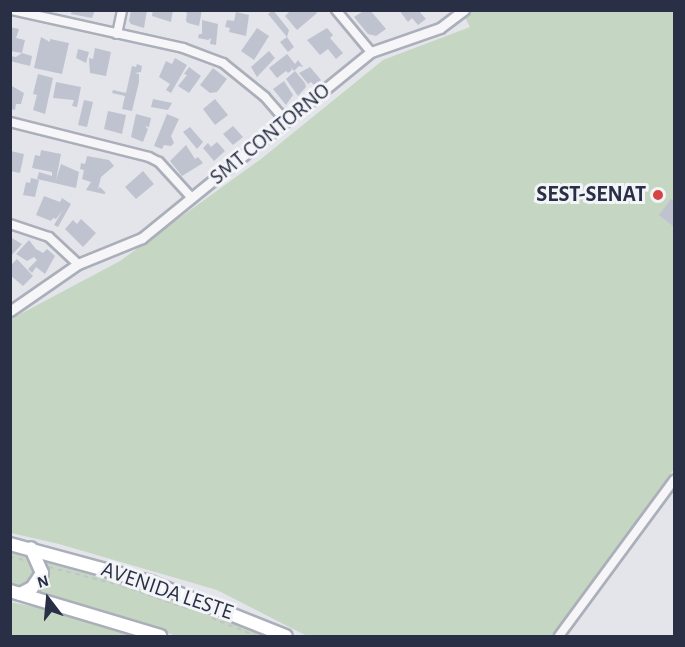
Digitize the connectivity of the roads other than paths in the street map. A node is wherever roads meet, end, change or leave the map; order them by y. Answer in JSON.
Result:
{"nodes":[{"id":1,"x":12,"y":10,"type":"edge"},
{"id":2,"x":122,"y":10,"type":"edge"},
{"id":3,"x":336,"y":10,"type":"edge"},
{"id":4,"x":463,"y":11,"type":"edge"},
{"id":5,"x":117,"y":34,"type":"junction"},
{"id":6,"x":371,"y":51,"type":"junction"},
{"id":7,"x":285,"y":120,"type":"junction"},
{"id":8,"x":10,"y":122,"type":"edge"},
{"id":9,"x":191,"y":197,"type":"junction"},
{"id":10,"x":10,"y":224,"type":"edge"},
{"id":11,"x":78,"y":264,"type":"junction"},
{"id":12,"x":10,"y":311,"type":"edge"},
{"id":13,"x":675,"y":480,"type":"edge"},
{"id":14,"x":10,"y":544,"type":"edge"},
{"id":15,"x":31,"y":548,"type":"junction"},
{"id":16,"x":15,"y":592,"type":"edge"},
{"id":17,"x":160,"y":636,"type":"edge"},
{"id":18,"x":285,"y":636,"type":"edge"},
{"id":19,"x":559,"y":636,"type":"edge"}],
"edges":[{"from":1,"to":5,"type":"street"},
{"from":2,"to":5,"type":"street"},
{"from":3,"to":6,"type":"street"},
{"from":4,"to":6,"type":"street","name":"SMT CONTORNO"},
{"from":5,"to":7,"type":"street"},
{"from":6,"to":7,"type":"street","name":"SMT CONTORNO"},
{"from":7,"to":9,"type":"street","name":"SMT CONTORNO"},
{"from":8,"to":9,"type":"street"},
{"from":9,"to":11,"type":"street","name":"SMT CONTORNO"},
{"from":10,"to":11,"type":"street"},
{"from":11,"to":12,"type":"street","name":"SMT CONTORNO"},
{"from":13,"to":19,"type":"street"},
{"from":14,"to":15,"type":"main road","name":"AVENIDA LESTE"},
{"from":15,"to":16,"type":"main road"},
{"from":15,"to":18,"type":"main road","name":"AVENIDA LESTE"},
{"from":16,"to":17,"type":"main road","name":"AVENIDA LESTE"}]}
